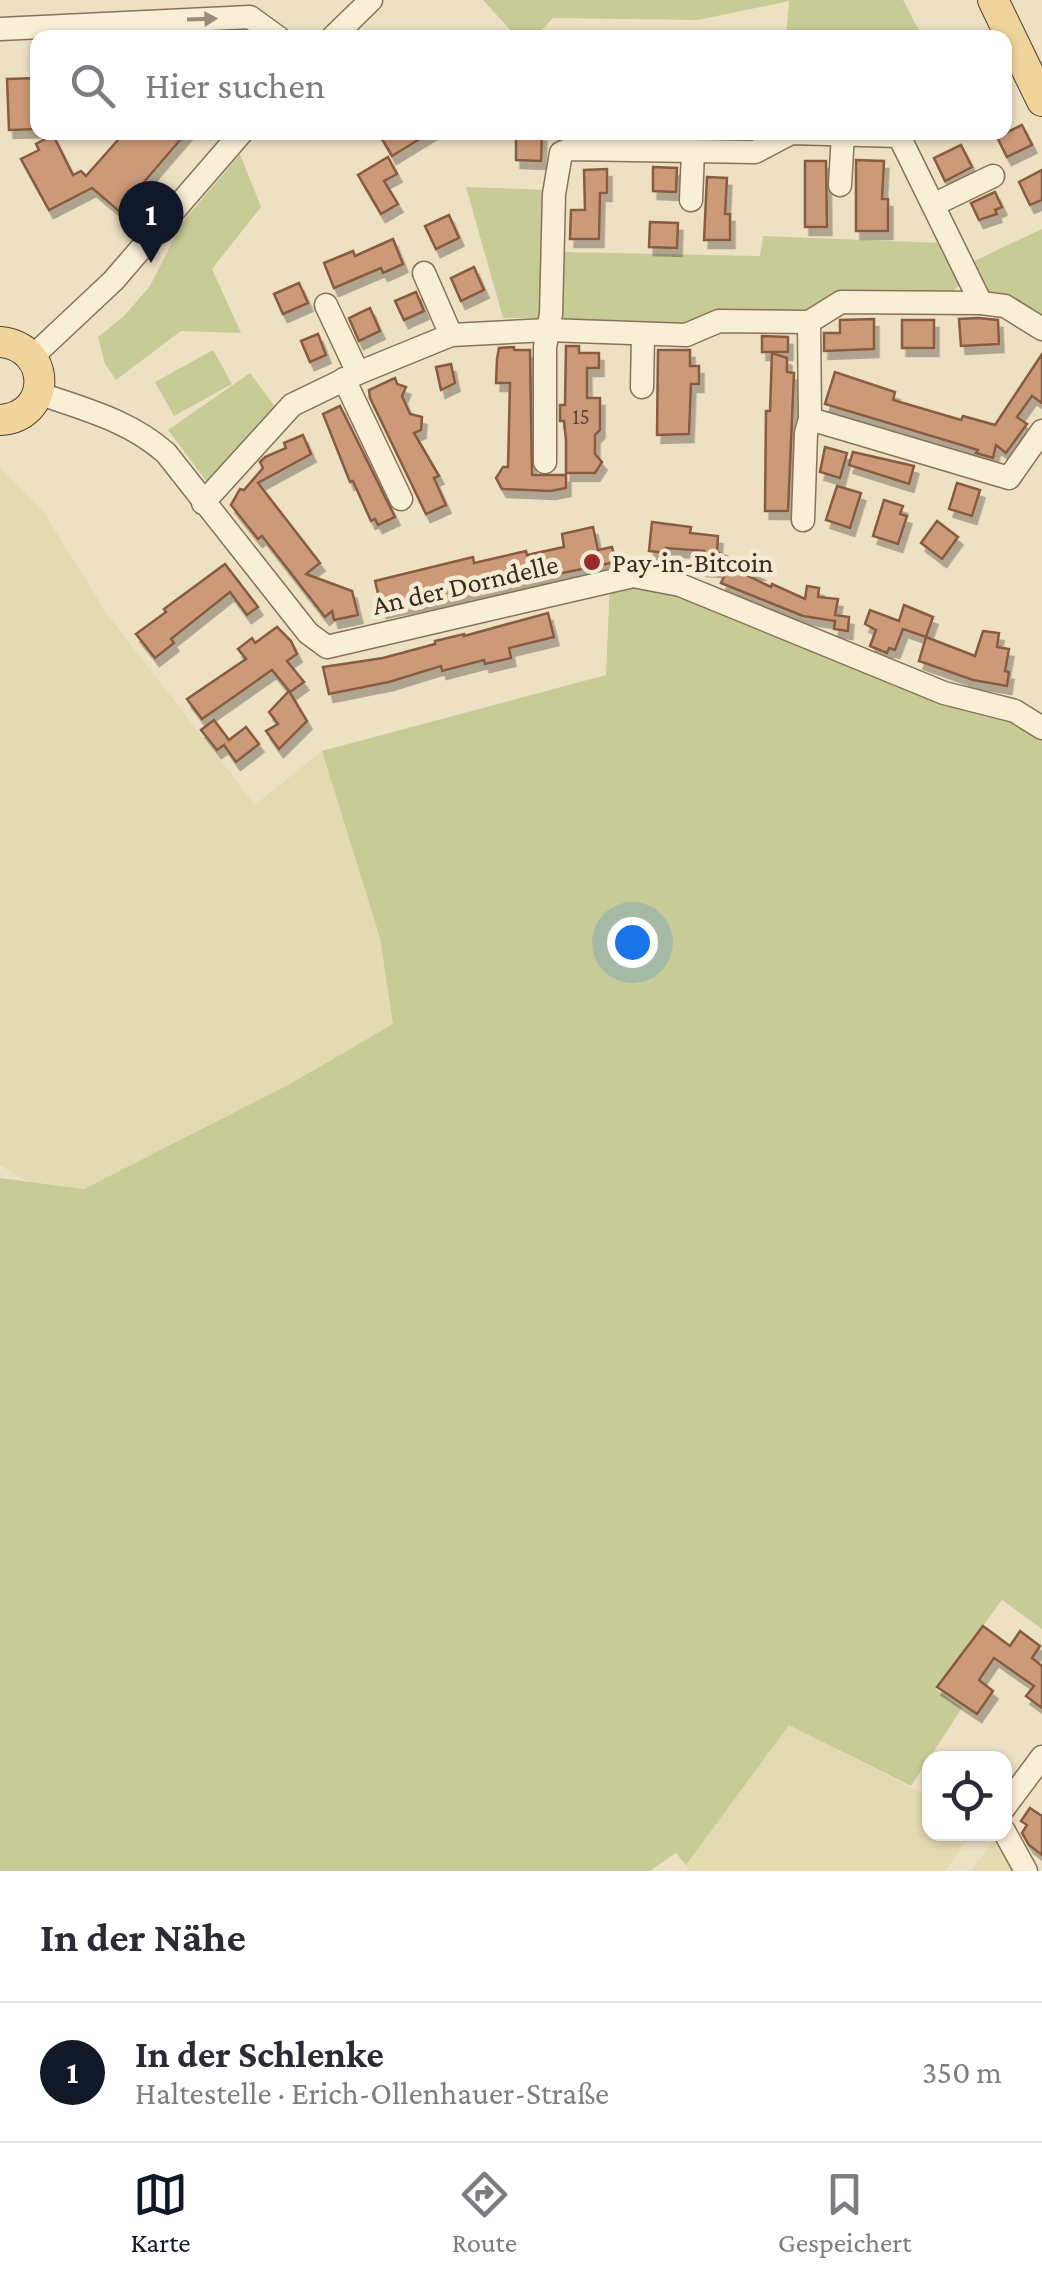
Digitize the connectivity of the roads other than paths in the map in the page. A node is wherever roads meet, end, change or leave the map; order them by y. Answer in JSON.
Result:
{"nodes":[{"id":1,"x":372,"y":0,"type":"edge"},
{"id":2,"x":992,"y":0,"type":"edge"},
{"id":3,"x":0,"y":29,"type":"edge"},
{"id":4,"x":268,"y":30,"type":"edge"},
{"id":5,"x":340,"y":30,"type":"edge"},
{"id":6,"x":1007,"y":30,"type":"edge"},
{"id":7,"x":1012,"y":41,"type":"edge"},
{"id":8,"x":1042,"y":102,"type":"edge"},
{"id":9,"x":235,"y":140,"type":"edge"},
{"id":10,"x":777,"y":140,"type":"edge"},
{"id":11,"x":843,"y":140,"type":"edge"},
{"id":12,"x":905,"y":140,"type":"edge"},
{"id":13,"x":693,"y":151,"type":"junction"},
{"id":14,"x":992,"y":176,"type":"dead end"},
{"id":15,"x":840,"y":186,"type":"dead end"},
{"id":16,"x":691,"y":200,"type":"dead end"},
{"id":17,"x":933,"y":205,"type":"junction"},
{"id":18,"x":424,"y":273,"type":"dead end"},
{"id":19,"x":981,"y":302,"type":"junction"},
{"id":20,"x":326,"y":305,"type":"dead end"},
{"id":21,"x":808,"y":322,"type":"junction"},
{"id":22,"x":1042,"y":329,"type":"edge"},
{"id":23,"x":548,"y":330,"type":"junction"},
{"id":24,"x":642,"y":334,"type":"junction"},
{"id":25,"x":451,"y":335,"type":"junction"},
{"id":26,"x":0,"y":342,"type":"edge"},
{"id":27,"x":32,"y":357,"type":"junction"},
{"id":28,"x":351,"y":376,"type":"junction"},
{"id":29,"x":642,"y":387,"type":"dead end"},
{"id":30,"x":38,"y":393,"type":"junction"},
{"id":31,"x":810,"y":419,"type":"junction"},
{"id":32,"x":0,"y":420,"type":"edge"},
{"id":33,"x":1042,"y":431,"type":"edge"},
{"id":34,"x":545,"y":462,"type":"dead end"},
{"id":35,"x":402,"y":499,"type":"dead end"},
{"id":36,"x":203,"y":503,"type":"junction"},
{"id":37,"x":803,"y":520,"type":"dead end"},
{"id":38,"x":1042,"y":728,"type":"edge"},
{"id":39,"x":1042,"y":1758,"type":"edge"},
{"id":40,"x":1012,"y":1797,"type":"edge"},
{"id":41,"x":1010,"y":1841,"type":"edge"},
{"id":42,"x":1026,"y":1871,"type":"edge"}],
"edges":[{"from":1,"to":5,"type":"street"},
{"from":2,"to":6,"type":"main road"},
{"from":3,"to":4,"type":"street","one_way":true},
{"from":7,"to":8,"type":"main road"},
{"from":9,"to":27,"type":"street"},
{"from":10,"to":13,"type":"street"},
{"from":11,"to":15,"type":"street"},
{"from":12,"to":17,"type":"street"},
{"from":13,"to":16,"type":"street"},
{"from":13,"to":23,"type":"street"},
{"from":14,"to":17,"type":"street"},
{"from":17,"to":19,"type":"street"},
{"from":18,"to":25,"type":"street"},
{"from":19,"to":21,"type":"street"},
{"from":19,"to":22,"type":"street"},
{"from":20,"to":28,"type":"street"},
{"from":21,"to":24,"type":"street"},
{"from":21,"to":31,"type":"street"},
{"from":23,"to":24,"type":"street"},
{"from":23,"to":25,"type":"street"},
{"from":23,"to":34,"type":"street"},
{"from":24,"to":29,"type":"street"},
{"from":25,"to":28,"type":"street"},
{"from":26,"to":27,"type":"main road"},
{"from":27,"to":30,"type":"main road"},
{"from":28,"to":35,"type":"street"},
{"from":28,"to":36,"type":"street"},
{"from":30,"to":32,"type":"main road"},
{"from":30,"to":36,"type":"street","name":"An der Dorndelle"},
{"from":31,"to":33,"type":"street"},
{"from":31,"to":37,"type":"street"},
{"from":36,"to":38,"type":"street","name":"An der Dorndelle"},
{"from":39,"to":40,"type":"street"},
{"from":41,"to":42,"type":"street"}]}
